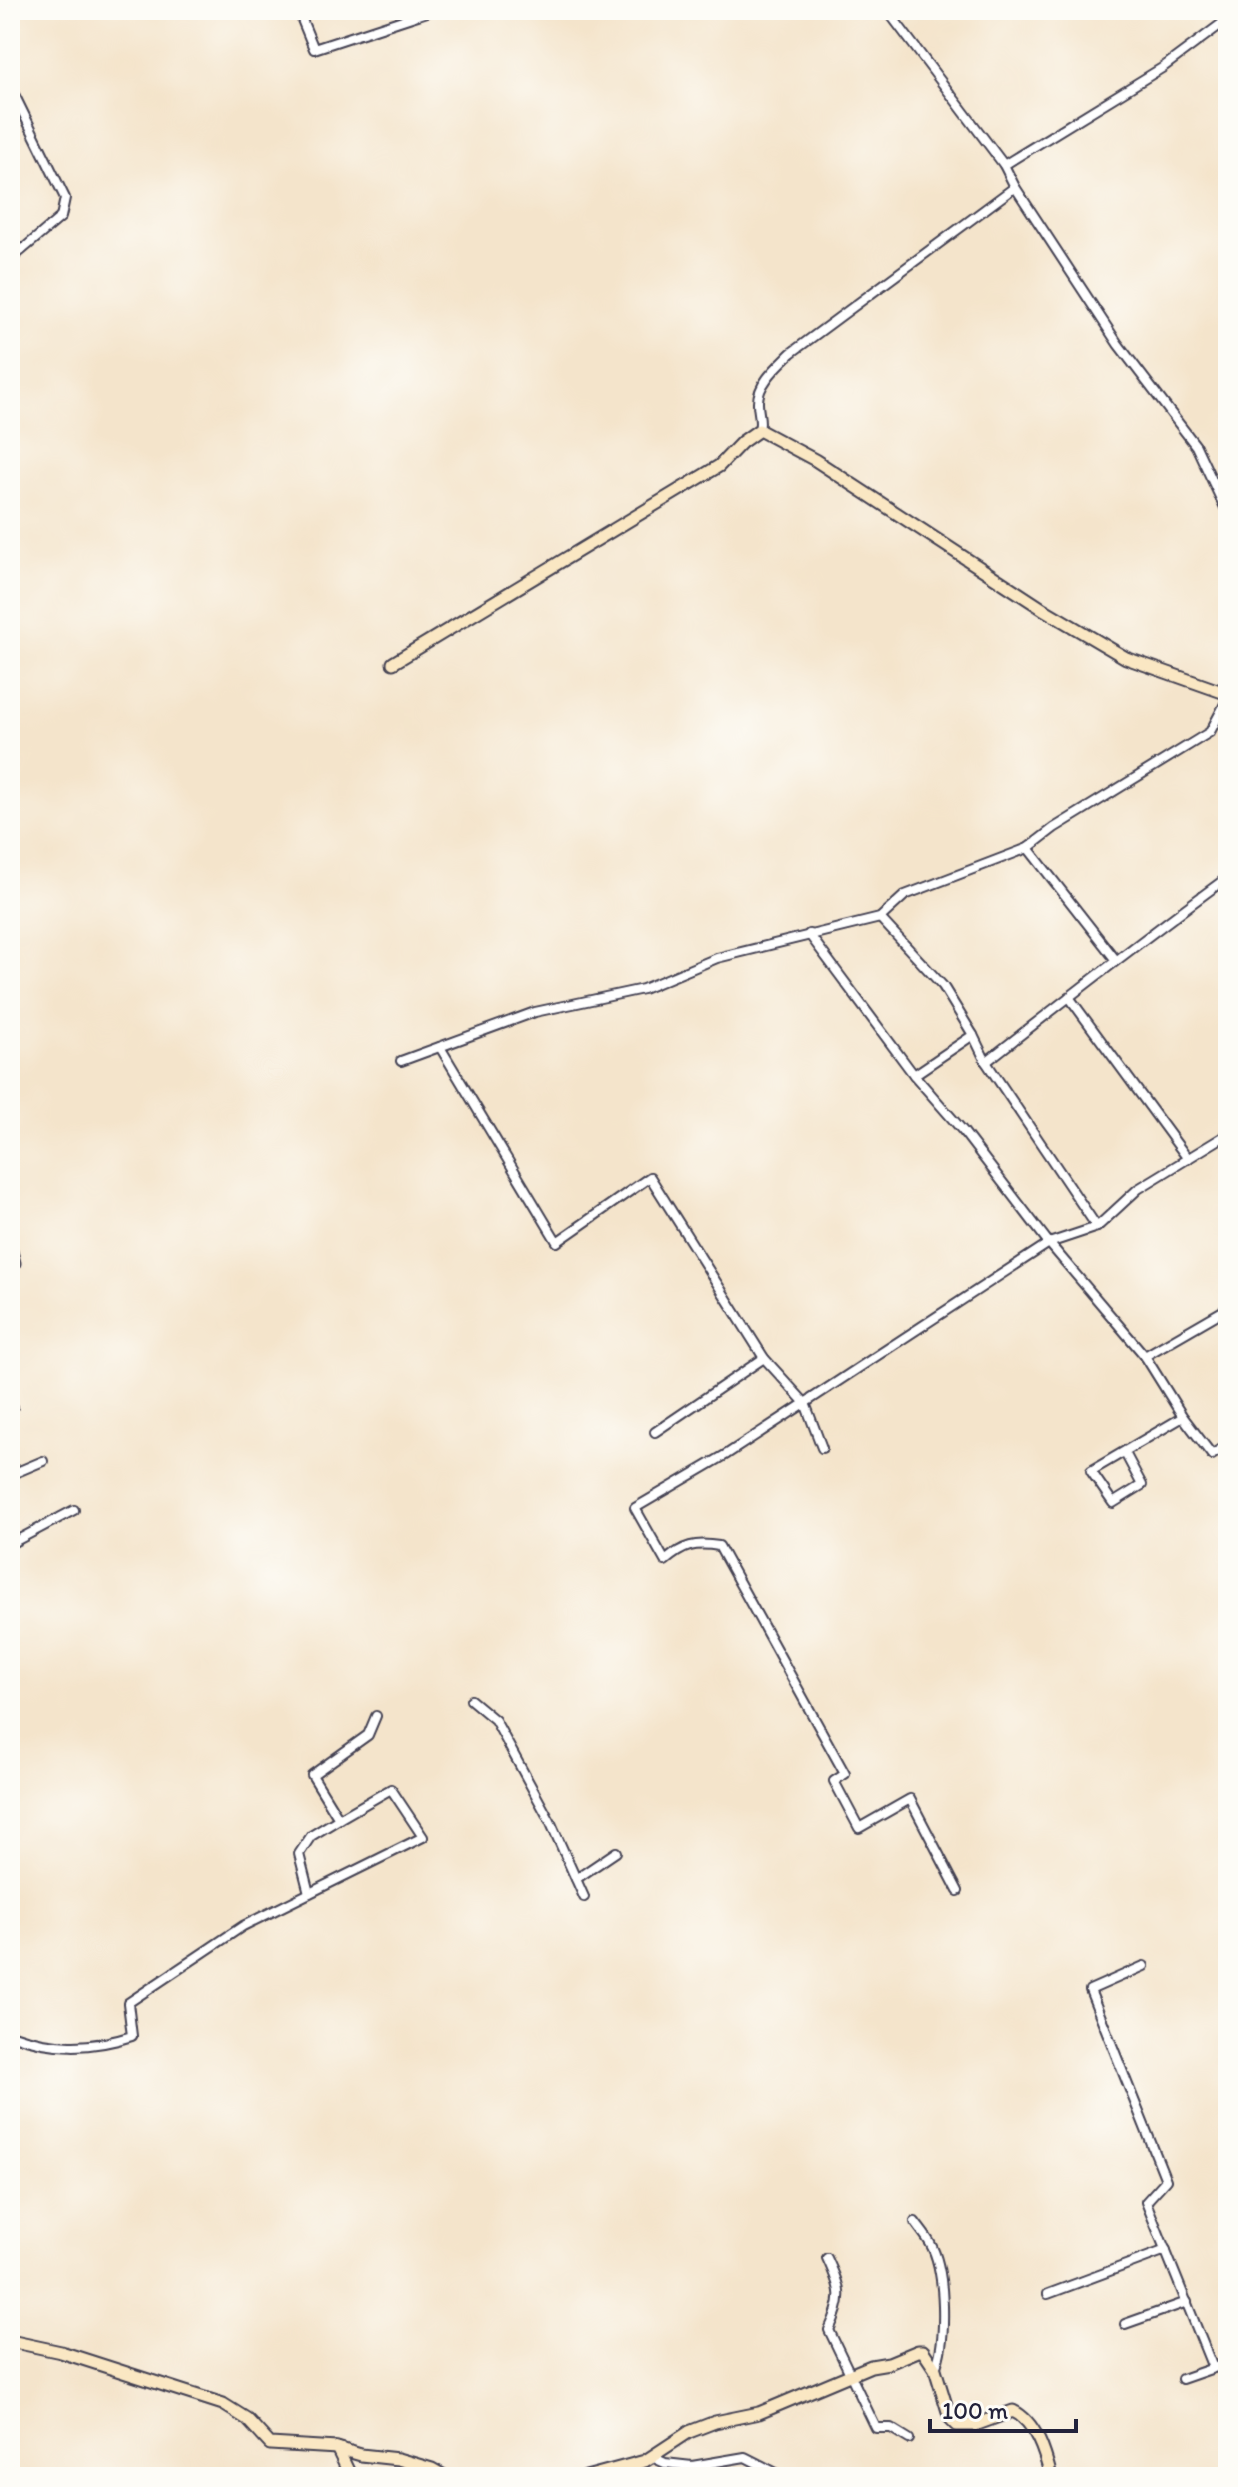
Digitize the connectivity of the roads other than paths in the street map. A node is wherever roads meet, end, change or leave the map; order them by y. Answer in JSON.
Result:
{"nodes":[{"id":1,"x":298,"y":10,"type":"edge"},
{"id":2,"x":433,"y":10,"type":"edge"},
{"id":3,"x":887,"y":10,"type":"edge"},
{"id":4,"x":1228,"y":19,"type":"edge"},
{"id":5,"x":10,"y":86,"type":"edge"},
{"id":6,"x":1004,"y":165,"type":"junction"},
{"id":7,"x":1015,"y":187,"type":"junction"},
{"id":8,"x":10,"y":260,"type":"edge"},
{"id":9,"x":759,"y":430,"type":"junction"},
{"id":10,"x":1228,"y":514,"type":"edge"},
{"id":11,"x":393,"y":663,"type":"dead end"},
{"id":12,"x":1228,"y":696,"type":"edge"},
{"id":13,"x":1028,"y":848,"type":"junction"},
{"id":14,"x":1228,"y":877,"type":"edge"},
{"id":15,"x":880,"y":918,"type":"junction"},
{"id":16,"x":809,"y":934,"type":"junction"},
{"id":17,"x":1115,"y":959,"type":"junction"},
{"id":18,"x":1069,"y":997,"type":"junction"},
{"id":19,"x":973,"y":1035,"type":"junction"},
{"id":20,"x":440,"y":1047,"type":"junction"},
{"id":21,"x":401,"y":1061,"type":"dead end"},
{"id":22,"x":986,"y":1062,"type":"junction"},
{"id":23,"x":914,"y":1075,"type":"junction"},
{"id":24,"x":1228,"y":1134,"type":"edge"},
{"id":25,"x":1188,"y":1159,"type":"junction"},
{"id":26,"x":1097,"y":1227,"type":"junction"},
{"id":27,"x":1049,"y":1243,"type":"junction"},
{"id":28,"x":10,"y":1248,"type":"edge"},
{"id":29,"x":10,"y":1271,"type":"edge"},
{"id":30,"x":1228,"y":1308,"type":"edge"},
{"id":31,"x":1145,"y":1356,"type":"junction"},
{"id":32,"x":764,"y":1358,"type":"junction"},
{"id":33,"x":805,"y":1403,"type":"junction"},
{"id":34,"x":1183,"y":1417,"type":"junction"},
{"id":35,"x":655,"y":1432,"type":"dead end"},
{"id":36,"x":1228,"y":1444,"type":"edge"},
{"id":37,"x":822,"y":1448,"type":"dead end"},
{"id":38,"x":1125,"y":1453,"type":"junction"},
{"id":39,"x":43,"y":1461,"type":"dead end"},
{"id":40,"x":10,"y":1475,"type":"edge"},
{"id":41,"x":74,"y":1510,"type":"dead end"},
{"id":42,"x":10,"y":1544,"type":"edge"},
{"id":43,"x":471,"y":1700,"type":"dead end"},
{"id":44,"x":376,"y":1716,"type":"dead end"},
{"id":45,"x":339,"y":1819,"type":"junction"},
{"id":46,"x":616,"y":1852,"type":"dead end"},
{"id":47,"x":576,"y":1879,"type":"junction"},
{"id":48,"x":958,"y":1891,"type":"dead end"},
{"id":49,"x":309,"y":1893,"type":"junction"},
{"id":50,"x":584,"y":1897,"type":"dead end"},
{"id":51,"x":1144,"y":1966,"type":"dead end"},
{"id":52,"x":10,"y":2034,"type":"edge"},
{"id":53,"x":915,"y":2222,"type":"dead end"},
{"id":54,"x":1166,"y":2250,"type":"junction"},
{"id":55,"x":827,"y":2258,"type":"dead end"},
{"id":56,"x":1048,"y":2294,"type":"dead end"},
{"id":57,"x":1187,"y":2302,"type":"junction"},
{"id":58,"x":1125,"y":2324,"type":"dead end"},
{"id":59,"x":10,"y":2341,"type":"edge"},
{"id":60,"x":1228,"y":2363,"type":"edge"},
{"id":61,"x":1213,"y":2368,"type":"junction"},
{"id":62,"x":935,"y":2369,"type":"junction"},
{"id":63,"x":850,"y":2375,"type":"junction"},
{"id":64,"x":1182,"y":2379,"type":"dead end"},
{"id":65,"x":909,"y":2439,"type":"dead end"},
{"id":66,"x":337,"y":2448,"type":"junction"},
{"id":67,"x":652,"y":2457,"type":"junction"},
{"id":68,"x":351,"y":2477,"type":"edge"},
{"id":69,"x":446,"y":2477,"type":"edge"},
{"id":70,"x":586,"y":2477,"type":"edge"},
{"id":71,"x":784,"y":2477,"type":"edge"},
{"id":72,"x":793,"y":2477,"type":"edge"},
{"id":73,"x":805,"y":2477,"type":"edge"},
{"id":74,"x":1051,"y":2477,"type":"edge"}],
"edges":[{"from":1,"to":2,"type":"street"},
{"from":3,"to":6,"type":"street"},
{"from":4,"to":6,"type":"street"},
{"from":5,"to":8,"type":"street"},
{"from":6,"to":7,"type":"street"},
{"from":7,"to":9,"type":"street"},
{"from":7,"to":10,"type":"street"},
{"from":9,"to":11,"type":"street"},
{"from":9,"to":12,"type":"street"},
{"from":12,"to":13,"type":"street"},
{"from":13,"to":15,"type":"street"},
{"from":13,"to":17,"type":"street"},
{"from":14,"to":17,"type":"street"},
{"from":15,"to":16,"type":"street"},
{"from":15,"to":19,"type":"street"},
{"from":16,"to":20,"type":"street"},
{"from":16,"to":23,"type":"street"},
{"from":17,"to":18,"type":"street"},
{"from":18,"to":22,"type":"street"},
{"from":18,"to":25,"type":"street"},
{"from":19,"to":22,"type":"street"},
{"from":19,"to":23,"type":"street"},
{"from":20,"to":21,"type":"street"},
{"from":20,"to":32,"type":"street"},
{"from":22,"to":26,"type":"street"},
{"from":23,"to":27,"type":"street"},
{"from":24,"to":25,"type":"street"},
{"from":25,"to":26,"type":"street"},
{"from":26,"to":27,"type":"street"},
{"from":27,"to":31,"type":"street"},
{"from":27,"to":33,"type":"street"},
{"from":28,"to":29,"type":"street"},
{"from":30,"to":31,"type":"street"},
{"from":31,"to":34,"type":"street"},
{"from":32,"to":33,"type":"street"},
{"from":32,"to":35,"type":"street"},
{"from":33,"to":37,"type":"street"},
{"from":33,"to":48,"type":"street"},
{"from":34,"to":36,"type":"street"},
{"from":34,"to":38,"type":"street"},
{"from":38,"to":38,"type":"street"},
{"from":39,"to":40,"type":"street"},
{"from":41,"to":42,"type":"street"},
{"from":43,"to":47,"type":"street"},
{"from":44,"to":45,"type":"street"},
{"from":45,"to":49,"type":"street"},
{"from":45,"to":49,"type":"street"},
{"from":46,"to":47,"type":"street"},
{"from":47,"to":50,"type":"street"},
{"from":49,"to":52,"type":"street"},
{"from":51,"to":54,"type":"street"},
{"from":53,"to":62,"type":"street"},
{"from":54,"to":56,"type":"street"},
{"from":54,"to":57,"type":"street"},
{"from":55,"to":63,"type":"street"},
{"from":57,"to":58,"type":"street"},
{"from":57,"to":61,"type":"street"},
{"from":59,"to":66,"type":"street"},
{"from":60,"to":61,"type":"street"},
{"from":61,"to":64,"type":"street"},
{"from":62,"to":63,"type":"street"},
{"from":62,"to":74,"type":"street"},
{"from":63,"to":65,"type":"street"},
{"from":63,"to":67,"type":"street"},
{"from":66,"to":68,"type":"street"},
{"from":66,"to":69,"type":"street"},
{"from":67,"to":70,"type":"street"},
{"from":67,"to":71,"type":"street"},
{"from":72,"to":73,"type":"street"}]}
